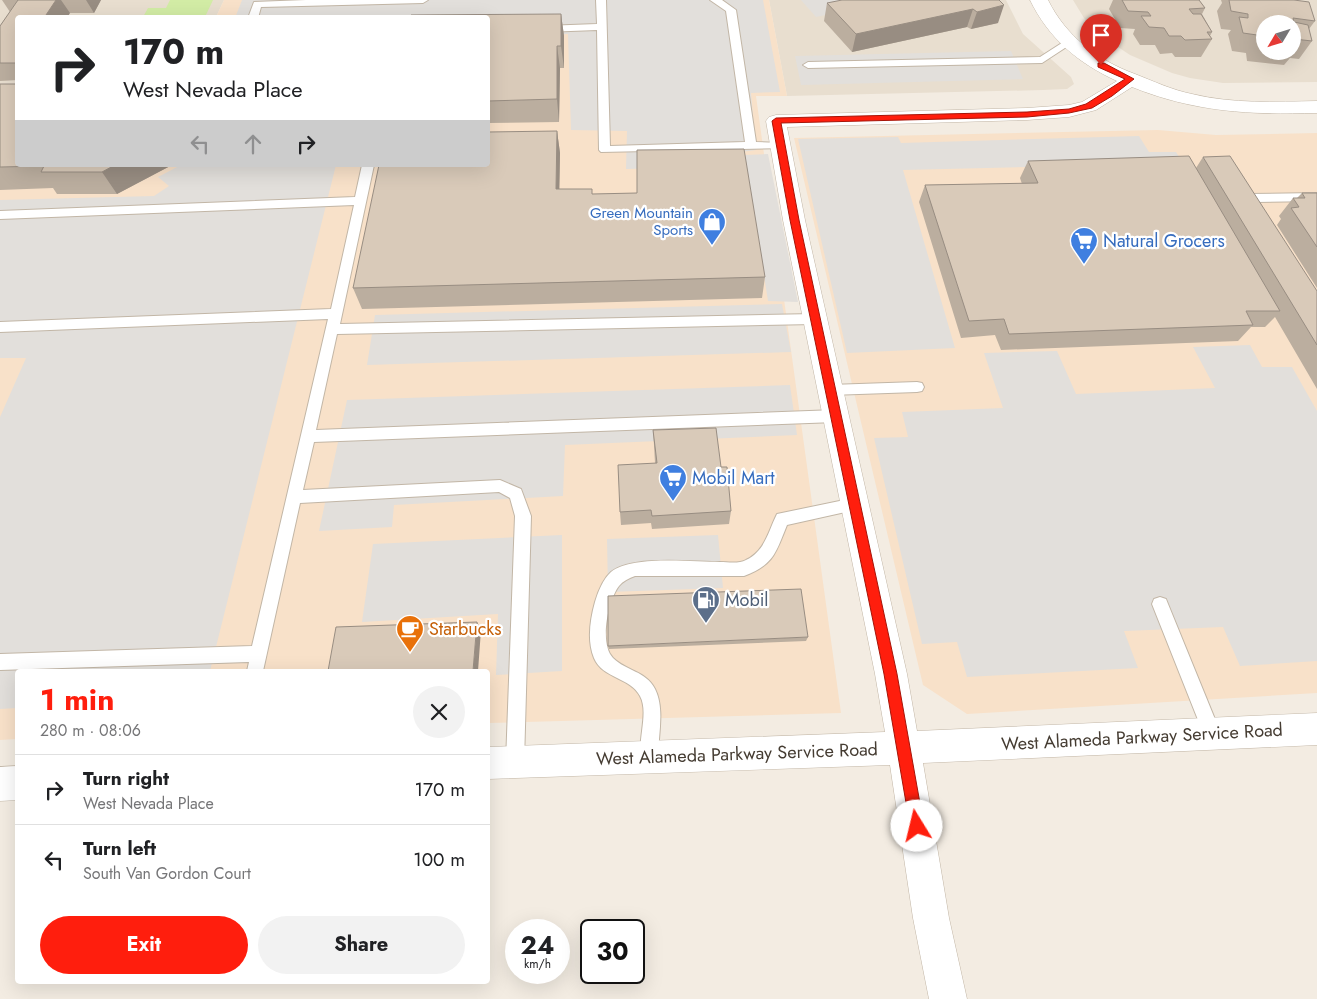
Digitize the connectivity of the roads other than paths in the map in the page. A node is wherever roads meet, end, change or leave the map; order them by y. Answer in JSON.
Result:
{"nodes":[{"id":1,"x":424,"y":0,"type":"edge"},
{"id":2,"x":601,"y":0,"type":"edge"},
{"id":3,"x":715,"y":0,"type":"edge"},
{"id":4,"x":1038,"y":0,"type":"edge"},
{"id":5,"x":254,"y":15,"type":"edge"},
{"id":6,"x":602,"y":27,"type":"junction"},
{"id":7,"x":535,"y":29,"type":"edge"},
{"id":8,"x":1068,"y":42,"type":"junction"},
{"id":9,"x":808,"y":65,"type":"dead end"},
{"id":10,"x":1130,"y":79,"type":"junction"},
{"id":11,"x":1317,"y":107,"type":"edge"},
{"id":12,"x":751,"y":145,"type":"junction"},
{"id":13,"x":781,"y":146,"type":"junction"},
{"id":14,"x":368,"y":167,"type":"edge"},
{"id":15,"x":1317,"y":197,"type":"edge"},
{"id":16,"x":360,"y":201,"type":"junction"},
{"id":17,"x":0,"y":215,"type":"edge"},
{"id":18,"x":1259,"y":215,"type":"edge"},
{"id":19,"x":336,"y":314,"type":"junction"},
{"id":20,"x":815,"y":319,"type":"junction"},
{"id":21,"x":332,"y":329,"type":"junction"},
{"id":22,"x":1,"y":330,"type":"edge"},
{"id":23,"x":917,"y":387,"type":"dead end"},
{"id":24,"x":833,"y":403,"type":"junction"},
{"id":25,"x":307,"y":436,"type":"junction"},
{"id":26,"x":293,"y":498,"type":"junction"},
{"id":27,"x":854,"y":504,"type":"junction"},
{"id":28,"x":1160,"y":604,"type":"dead end"},
{"id":29,"x":258,"y":654,"type":"junction"},
{"id":30,"x":0,"y":662,"type":"edge"},
{"id":31,"x":255,"y":669,"type":"edge"},
{"id":32,"x":1317,"y":729,"type":"edge"},
{"id":33,"x":1212,"y":734,"type":"junction"},
{"id":34,"x":905,"y":748,"type":"junction"},
{"id":35,"x":648,"y":757,"type":"junction"},
{"id":36,"x":501,"y":762,"type":"edge"},
{"id":37,"x":15,"y":783,"type":"edge"},
{"id":38,"x":0,"y":784,"type":"edge"},
{"id":39,"x":948,"y":999,"type":"edge"}],
"edges":[{"from":1,"to":5,"type":"lane"},
{"from":2,"to":6,"type":"lane"},
{"from":3,"to":12,"type":"lane"},
{"from":4,"to":8,"type":"street"},
{"from":6,"to":7,"type":"lane"},
{"from":6,"to":12,"type":"lane"},
{"from":8,"to":9,"type":"lane"},
{"from":8,"to":10,"type":"street"},
{"from":10,"to":11,"type":"street"},
{"from":10,"to":13,"type":"street"},
{"from":12,"to":13,"type":"lane"},
{"from":13,"to":20,"type":"street"},
{"from":14,"to":16,"type":"lane"},
{"from":15,"to":18,"type":"lane"},
{"from":16,"to":17,"type":"lane"},
{"from":16,"to":19,"type":"lane"},
{"from":19,"to":21,"type":"lane"},
{"from":19,"to":22,"type":"lane"},
{"from":20,"to":21,"type":"lane"},
{"from":20,"to":24,"type":"street"},
{"from":21,"to":25,"type":"lane"},
{"from":23,"to":24,"type":"lane"},
{"from":24,"to":25,"type":"lane"},
{"from":24,"to":27,"type":"street"},
{"from":25,"to":26,"type":"lane"},
{"from":26,"to":29,"type":"lane"},
{"from":26,"to":36,"type":"lane"},
{"from":27,"to":34,"type":"street"},
{"from":27,"to":35,"type":"lane"},
{"from":28,"to":33,"type":"lane"},
{"from":29,"to":30,"type":"lane"},
{"from":29,"to":31,"type":"lane"},
{"from":32,"to":33,"type":"street","name":"West Alameda Parkway Service Road"},
{"from":33,"to":34,"type":"street","name":"West Alameda Parkway Service Road"},
{"from":34,"to":35,"type":"street","name":"West Alameda Parkway Service Road"},
{"from":34,"to":39,"type":"street"},
{"from":35,"to":36,"type":"street","name":"West Alameda Parkway Service Road"},
{"from":37,"to":38,"type":"street"}]}
